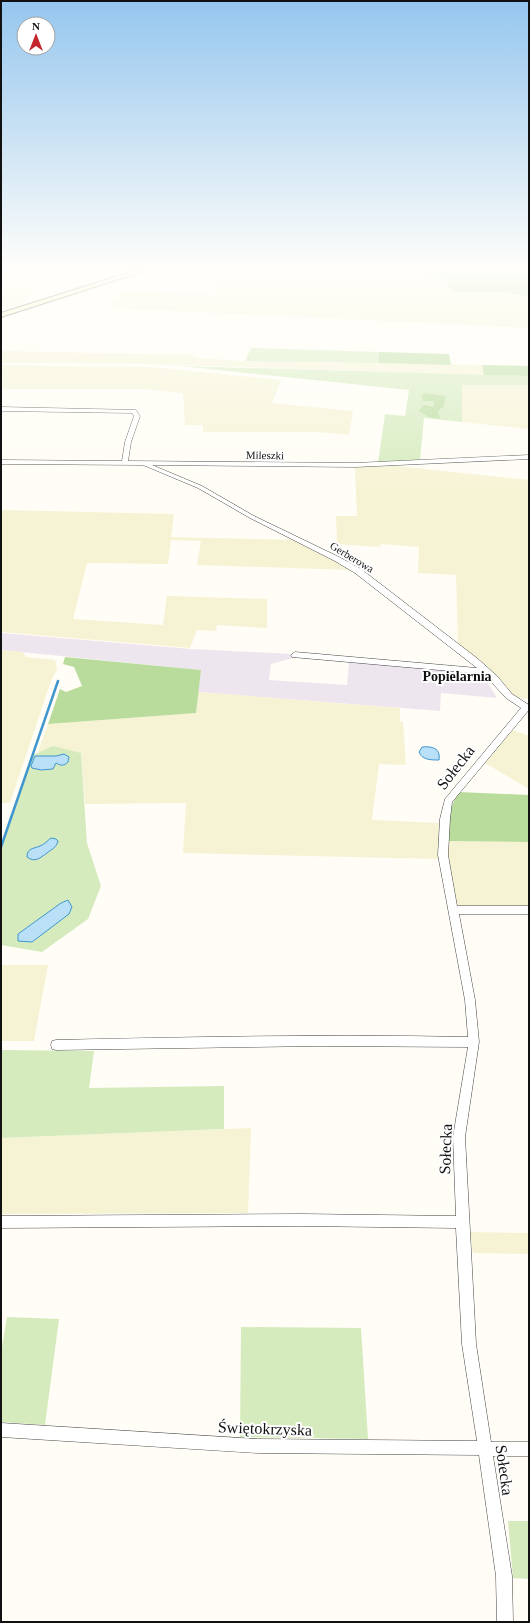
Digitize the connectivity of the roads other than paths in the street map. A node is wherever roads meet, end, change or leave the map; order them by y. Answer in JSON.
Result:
{"nodes":[{"id":1,"x":1,"y":409,"type":"edge"},
{"id":2,"x":529,"y":458,"type":"edge"},
{"id":3,"x":1,"y":462,"type":"edge"},
{"id":4,"x":125,"y":463,"type":"junction"},
{"id":5,"x":139,"y":463,"type":"junction"},
{"id":6,"x":295,"y":655,"type":"dead end"},
{"id":7,"x":486,"y":671,"type":"junction"},
{"id":8,"x":528,"y":708,"type":"edge"},
{"id":9,"x":454,"y":910,"type":"junction"},
{"id":10,"x":529,"y":910,"type":"edge"},
{"id":11,"x":474,"y":1042,"type":"junction"},
{"id":12,"x":56,"y":1045,"type":"dead end"},
{"id":13,"x":1,"y":1222,"type":"edge"},
{"id":14,"x":462,"y":1222,"type":"junction"},
{"id":15,"x":1,"y":1430,"type":"edge"},
{"id":16,"x":486,"y":1448,"type":"junction"},
{"id":17,"x":529,"y":1449,"type":"edge"},
{"id":18,"x":505,"y":1622,"type":"edge"}],
"edges":[{"from":1,"to":4,"type":"street"},
{"from":2,"to":5,"type":"street","name":"Mileszki"},
{"from":3,"to":4,"type":"street","name":"Mileszki"},
{"from":4,"to":5,"type":"street","name":"Mileszki"},
{"from":5,"to":7,"type":"street","name":"Gerberowa"},
{"from":6,"to":7,"type":"street"},
{"from":7,"to":8,"type":"street","name":"Gerberowa"},
{"from":8,"to":9,"type":"street","name":"Sołecka"},
{"from":9,"to":10,"type":"street"},
{"from":9,"to":11,"type":"street","name":"Sołecka"},
{"from":11,"to":12,"type":"street"},
{"from":11,"to":14,"type":"street","name":"Sołecka"},
{"from":13,"to":14,"type":"street"},
{"from":14,"to":16,"type":"street","name":"Sołecka"},
{"from":15,"to":16,"type":"street","name":"Świętokrzyska"},
{"from":16,"to":17,"type":"street","name":"Świętokrzyska"},
{"from":16,"to":18,"type":"street","name":"Sołecka"}]}
